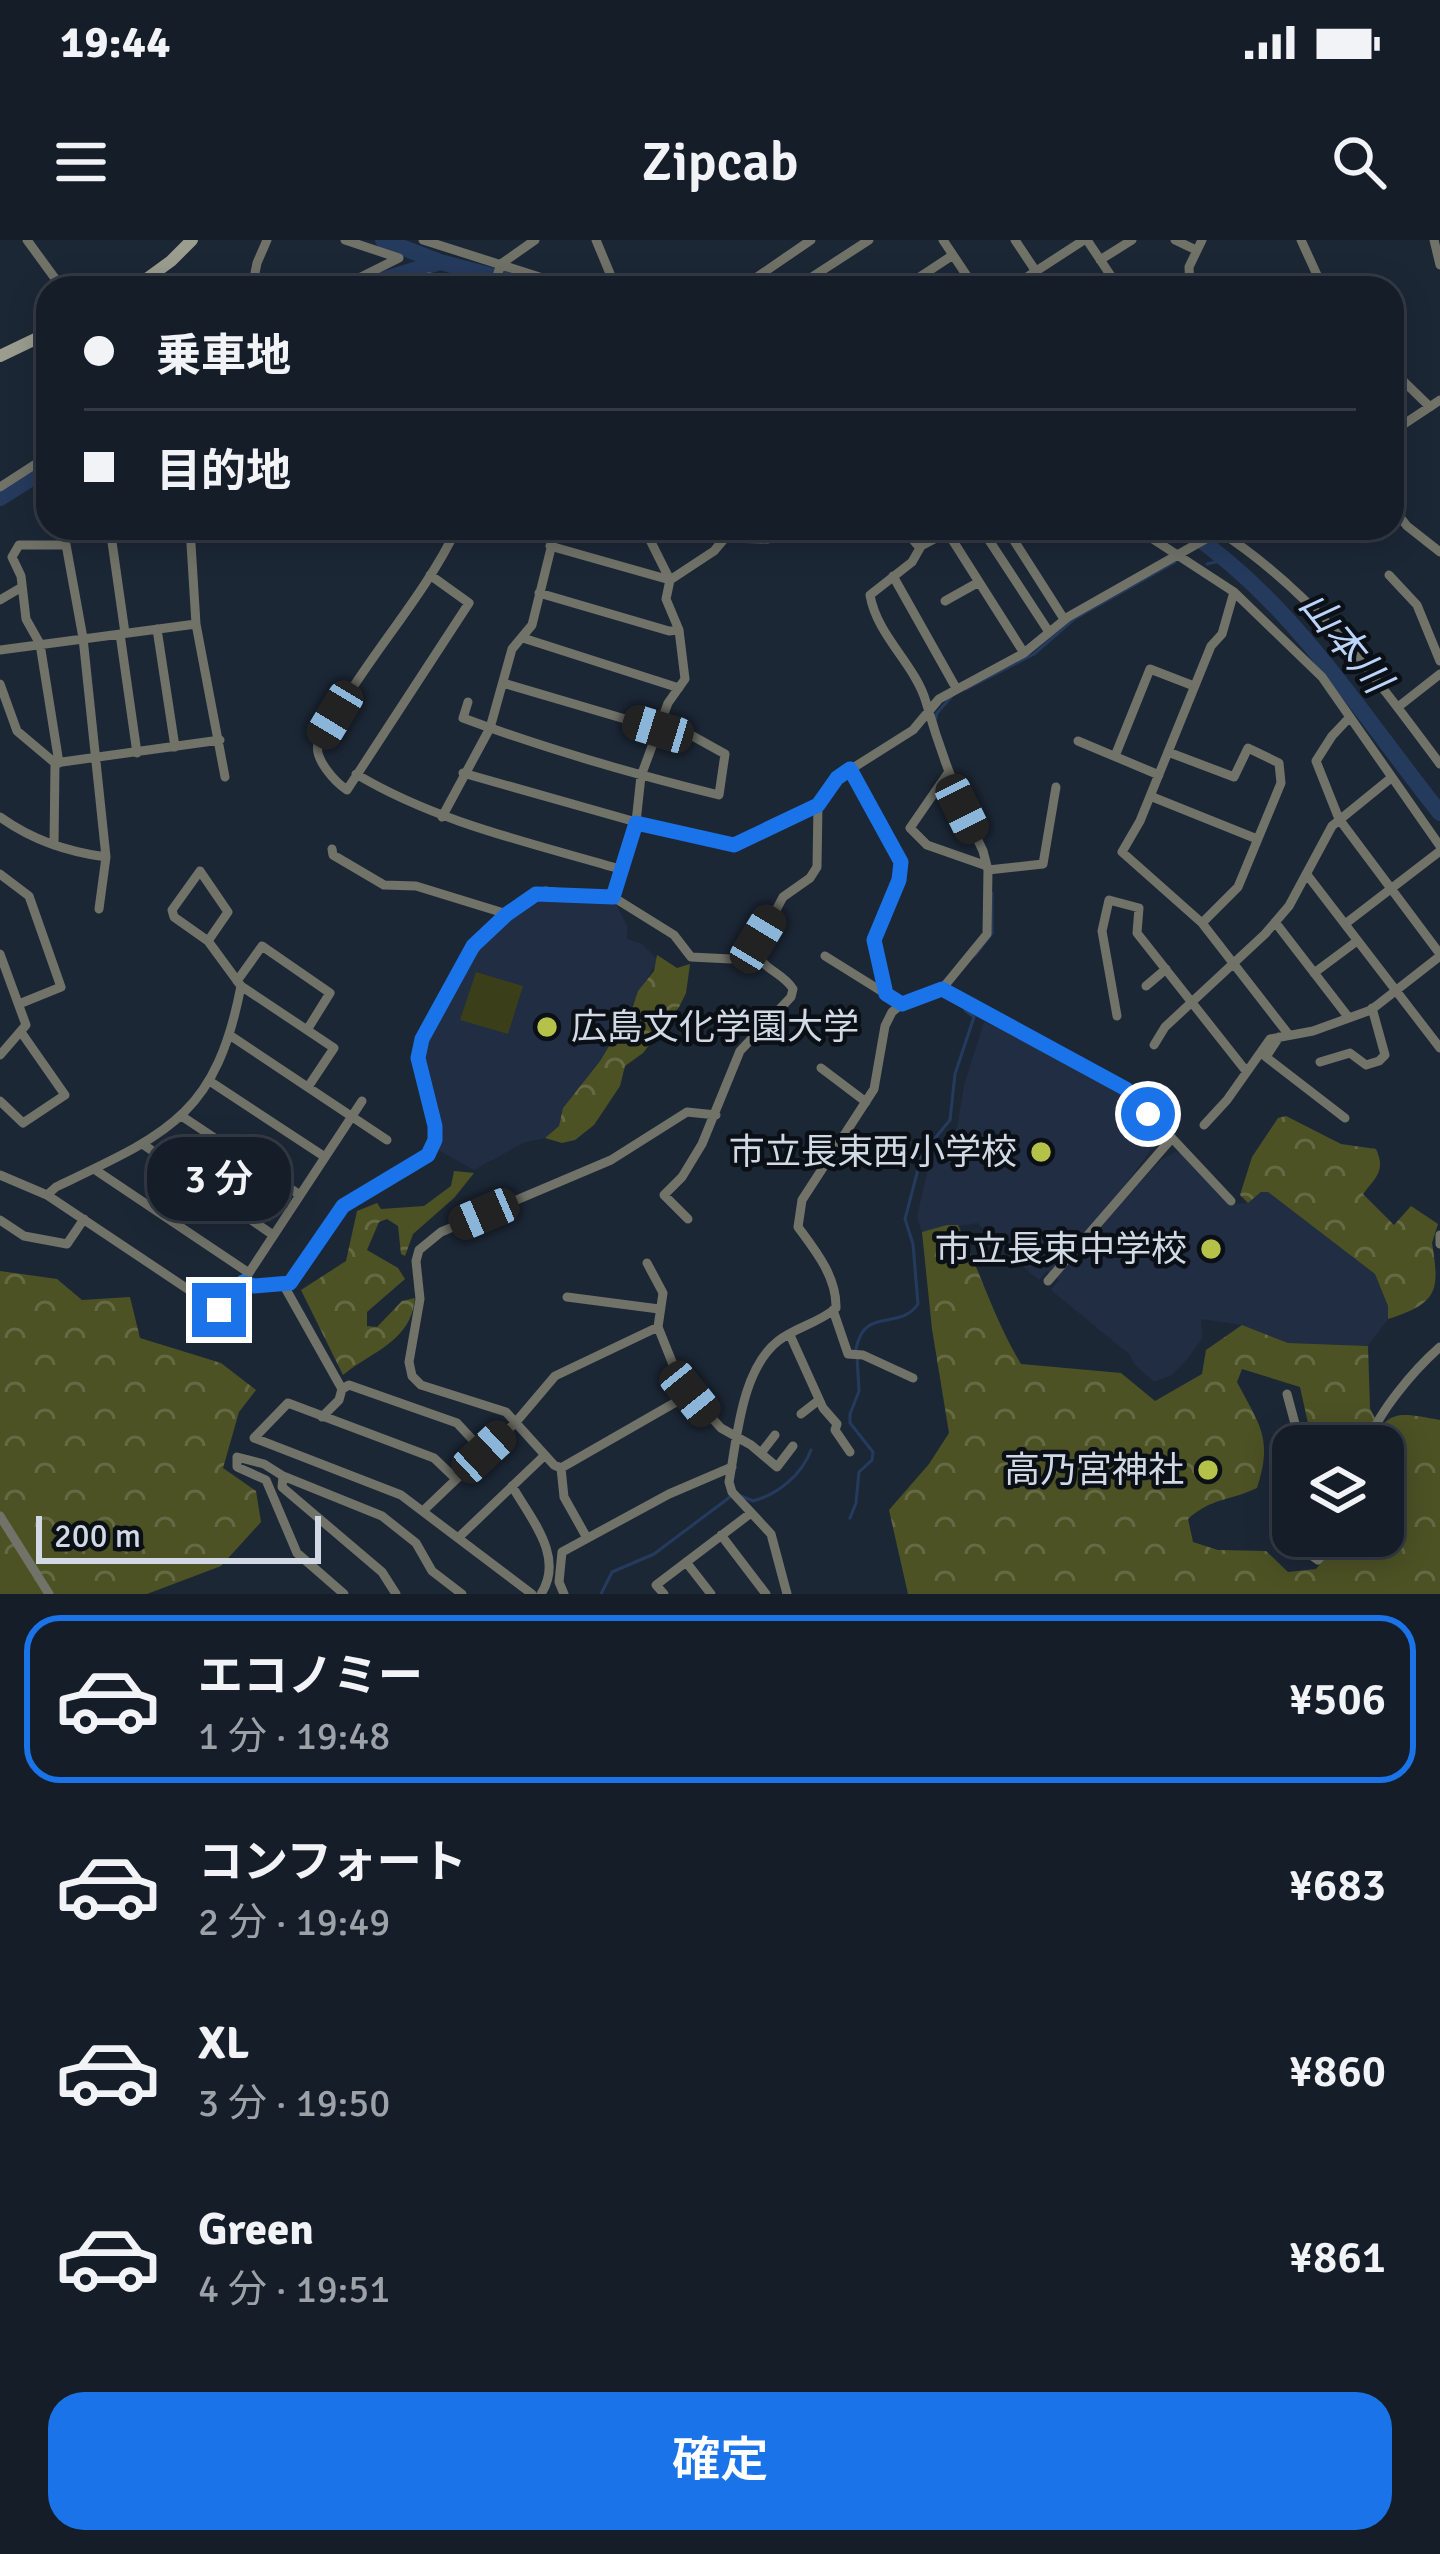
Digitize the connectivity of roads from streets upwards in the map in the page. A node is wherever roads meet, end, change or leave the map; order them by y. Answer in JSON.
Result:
{"nodes":[{"id":1,"x":27,"y":240,"type":"edge"},
{"id":2,"x":192,"y":240,"type":"edge"},
{"id":3,"x":267,"y":240,"type":"edge"},
{"id":4,"x":345,"y":240,"type":"edge"},
{"id":5,"x":423,"y":240,"type":"edge"},
{"id":6,"x":535,"y":240,"type":"edge"},
{"id":7,"x":596,"y":240,"type":"edge"},
{"id":8,"x":811,"y":240,"type":"edge"},
{"id":9,"x":869,"y":240,"type":"edge"},
{"id":10,"x":943,"y":240,"type":"edge"},
{"id":11,"x":1015,"y":240,"type":"edge"},
{"id":12,"x":1086,"y":240,"type":"edge"},
{"id":13,"x":1132,"y":240,"type":"edge"},
{"id":14,"x":1175,"y":240,"type":"edge"},
{"id":15,"x":1301,"y":240,"type":"edge"},
{"id":16,"x":1434,"y":240,"type":"edge"},
{"id":17,"x":1199,"y":245,"type":"edge"},
{"id":18,"x":952,"y":254,"type":"junction"},
{"id":19,"x":1100,"y":260,"type":"junction"},
{"id":20,"x":501,"y":264,"type":"junction"},
{"id":21,"x":1440,"y":265,"type":"edge"},
{"id":22,"x":1036,"y":271,"type":"junction"},
{"id":23,"x":53,"y":276,"type":"edge"},
{"id":24,"x":151,"y":276,"type":"edge"},
{"id":25,"x":254,"y":276,"type":"edge"},
{"id":26,"x":363,"y":276,"type":"edge"},
{"id":27,"x":497,"y":276,"type":"edge"},
{"id":28,"x":538,"y":276,"type":"edge"},
{"id":29,"x":611,"y":276,"type":"edge"},
{"id":30,"x":758,"y":276,"type":"edge"},
{"id":31,"x":814,"y":276,"type":"edge"},
{"id":32,"x":920,"y":276,"type":"edge"},
{"id":33,"x":966,"y":276,"type":"edge"},
{"id":34,"x":1028,"y":276,"type":"edge"},
{"id":35,"x":1039,"y":276,"type":"edge"},
{"id":36,"x":1111,"y":276,"type":"edge"},
{"id":37,"x":1189,"y":276,"type":"edge"},
{"id":38,"x":1318,"y":276,"type":"edge"},
{"id":39,"x":36,"y":339,"type":"edge"},
{"id":40,"x":0,"y":356,"type":"edge"},
{"id":41,"x":1404,"y":379,"type":"edge"},
{"id":42,"x":1435,"y":404,"type":"edge"},
{"id":43,"x":1404,"y":424,"type":"edge"},
{"id":44,"x":36,"y":464,"type":"edge"},
{"id":45,"x":0,"y":487,"type":"edge"},
{"id":46,"x":1404,"y":522,"type":"edge"},
{"id":47,"x":65,"y":540,"type":"edge"},
{"id":48,"x":111,"y":540,"type":"edge"},
{"id":49,"x":191,"y":540,"type":"edge"},
{"id":50,"x":450,"y":540,"type":"edge"},
{"id":51,"x":552,"y":540,"type":"edge"},
{"id":52,"x":650,"y":540,"type":"edge"},
{"id":53,"x":723,"y":540,"type":"edge"},
{"id":54,"x":913,"y":540,"type":"edge"},
{"id":55,"x":933,"y":540,"type":"edge"},
{"id":56,"x":956,"y":540,"type":"edge"},
{"id":57,"x":989,"y":540,"type":"edge"},
{"id":58,"x":1014,"y":540,"type":"edge"},
{"id":59,"x":1159,"y":540,"type":"edge"},
{"id":60,"x":1202,"y":540,"type":"edge"},
{"id":61,"x":1232,"y":540,"type":"edge"},
{"id":62,"x":66,"y":544,"type":"junction"},
{"id":63,"x":550,"y":546,"type":"junction"},
{"id":64,"x":919,"y":547,"type":"junction"},
{"id":65,"x":1182,"y":552,"type":"junction"},
{"id":66,"x":1440,"y":552,"type":"edge"},
{"id":67,"x":430,"y":574,"type":"junction"},
{"id":68,"x":1389,"y":574,"type":"dead end"},
{"id":69,"x":893,"y":577,"type":"junction"},
{"id":70,"x":670,"y":580,"type":"junction"},
{"id":71,"x":979,"y":582,"type":"junction"},
{"id":72,"x":22,"y":587,"type":"junction"},
{"id":73,"x":1234,"y":592,"type":"junction"},
{"id":74,"x":539,"y":593,"type":"junction"},
{"id":75,"x":0,"y":600,"type":"edge"},
{"id":76,"x":945,"y":601,"type":"dead end"},
{"id":77,"x":1064,"y":619,"type":"junction"},
{"id":78,"x":196,"y":624,"type":"junction"},
{"id":79,"x":157,"y":629,"type":"junction"},
{"id":80,"x":680,"y":630,"type":"junction"},
{"id":81,"x":1049,"y":632,"type":"junction"},
{"id":82,"x":123,"y":633,"type":"junction"},
{"id":83,"x":82,"y":638,"type":"junction"},
{"id":84,"x":523,"y":638,"type":"junction"},
{"id":85,"x":40,"y":644,"type":"junction"},
{"id":86,"x":0,"y":650,"type":"edge"},
{"id":87,"x":1024,"y":653,"type":"junction"},
{"id":88,"x":1440,"y":661,"type":"edge"},
{"id":89,"x":1440,"y":674,"type":"edge"},
{"id":90,"x":503,"y":682,"type":"junction"},
{"id":91,"x":0,"y":684,"type":"edge"},
{"id":92,"x":1194,"y":686,"type":"junction"},
{"id":93,"x":679,"y":688,"type":"junction"},
{"id":94,"x":956,"y":688,"type":"junction"},
{"id":95,"x":468,"y":702,"type":"dead end"},
{"id":96,"x":1398,"y":707,"type":"junction"},
{"id":97,"x":928,"y":712,"type":"junction"},
{"id":98,"x":1349,"y":718,"type":"junction"},
{"id":99,"x":660,"y":724,"type":"junction"},
{"id":100,"x":490,"y":728,"type":"junction"},
{"id":101,"x":220,"y":740,"type":"junction"},
{"id":102,"x":1078,"y":741,"type":"dead end"},
{"id":103,"x":175,"y":747,"type":"junction"},
{"id":104,"x":137,"y":752,"type":"junction"},
{"id":105,"x":1168,"y":752,"type":"junction"},
{"id":106,"x":1115,"y":756,"type":"junction"},
{"id":107,"x":95,"y":758,"type":"junction"},
{"id":108,"x":57,"y":763,"type":"junction"},
{"id":109,"x":1440,"y":764,"type":"edge"},
{"id":110,"x":850,"y":769,"type":"junction"},
{"id":111,"x":463,"y":772,"type":"junction"},
{"id":112,"x":948,"y":773,"type":"junction"},
{"id":113,"x":356,"y":774,"type":"junction"},
{"id":114,"x":1159,"y":775,"type":"junction"},
{"id":115,"x":641,"y":776,"type":"junction"},
{"id":116,"x":225,"y":777,"type":"dead end"},
{"id":117,"x":1391,"y":778,"type":"junction"},
{"id":118,"x":1056,"y":788,"type":"dead end"},
{"id":119,"x":1150,"y":796,"type":"junction"},
{"id":120,"x":818,"y":805,"type":"junction"},
{"id":121,"x":442,"y":817,"type":"junction"},
{"id":122,"x":1339,"y":819,"type":"junction"},
{"id":123,"x":5,"y":821,"type":"edge"},
{"id":124,"x":636,"y":823,"type":"junction"},
{"id":125,"x":0,"y":838,"type":"edge"},
{"id":126,"x":1257,"y":839,"type":"junction"},
{"id":127,"x":54,"y":845,"type":"junction"},
{"id":128,"x":1440,"y":848,"type":"edge"},
{"id":129,"x":332,"y":849,"type":"dead end"},
{"id":130,"x":106,"y":857,"type":"junction"},
{"id":131,"x":987,"y":868,"type":"junction"},
{"id":132,"x":623,"y":869,"type":"junction"},
{"id":133,"x":0,"y":874,"type":"edge"},
{"id":134,"x":1308,"y":876,"type":"junction"},
{"id":135,"x":1391,"y":889,"type":"junction"},
{"id":136,"x":613,"y":897,"type":"junction"},
{"id":137,"x":99,"y":909,"type":"dead end"},
{"id":138,"x":507,"y":914,"type":"junction"},
{"id":139,"x":1275,"y":922,"type":"junction"},
{"id":140,"x":1202,"y":923,"type":"junction"},
{"id":141,"x":1345,"y":924,"type":"junction"},
{"id":142,"x":1358,"y":940,"type":"junction"},
{"id":143,"x":208,"y":941,"type":"junction"},
{"id":144,"x":756,"y":947,"type":"junction"},
{"id":145,"x":0,"y":954,"type":"edge"},
{"id":146,"x":1440,"y":955,"type":"edge"},
{"id":147,"x":825,"y":956,"type":"dead end"},
{"id":148,"x":1234,"y":962,"type":"junction"},
{"id":149,"x":1166,"y":969,"type":"junction"},
{"id":150,"x":1314,"y":973,"type":"junction"},
{"id":151,"x":239,"y":983,"type":"junction"},
{"id":152,"x":1146,"y":986,"type":"dead end"},
{"id":153,"x":942,"y":989,"type":"junction"},
{"id":154,"x":1396,"y":991,"type":"junction"},
{"id":155,"x":886,"y":994,"type":"junction"},
{"id":156,"x":1192,"y":1001,"type":"junction"},
{"id":157,"x":19,"y":1004,"type":"junction"},
{"id":158,"x":902,"y":1004,"type":"junction"},
{"id":159,"x":1372,"y":1008,"type":"junction"},
{"id":160,"x":1117,"y":1016,"type":"dead end"},
{"id":161,"x":1349,"y":1018,"type":"junction"},
{"id":162,"x":307,"y":1030,"type":"junction"},
{"id":163,"x":21,"y":1032,"type":"junction"},
{"id":164,"x":231,"y":1036,"type":"junction"},
{"id":165,"x":1284,"y":1036,"type":"junction"},
{"id":166,"x":1154,"y":1045,"type":"dead end"},
{"id":167,"x":1440,"y":1048,"type":"edge"},
{"id":168,"x":0,"y":1055,"type":"edge"},
{"id":169,"x":1320,"y":1062,"type":"dead end"},
{"id":170,"x":821,"y":1068,"type":"dead end"},
{"id":171,"x":1246,"y":1071,"type":"junction"},
{"id":172,"x":212,"y":1082,"type":"junction"},
{"id":173,"x":308,"y":1088,"type":"junction"},
{"id":174,"x":0,"y":1101,"type":"edge"},
{"id":175,"x":362,"y":1101,"type":"dead end"},
{"id":176,"x":866,"y":1102,"type":"junction"},
{"id":177,"x":716,"y":1115,"type":"junction"},
{"id":178,"x":183,"y":1117,"type":"junction"},
{"id":179,"x":352,"y":1117,"type":"junction"},
{"id":180,"x":1346,"y":1118,"type":"dead end"},
{"id":181,"x":1204,"y":1124,"type":"dead end"},
{"id":182,"x":1172,"y":1138,"type":"junction"},
{"id":183,"x":387,"y":1141,"type":"dead end"},
{"id":184,"x":144,"y":1145,"type":"junction"},
{"id":185,"x":325,"y":1157,"type":"junction"},
{"id":186,"x":94,"y":1169,"type":"junction"},
{"id":187,"x":0,"y":1174,"type":"edge"},
{"id":188,"x":47,"y":1195,"type":"junction"},
{"id":189,"x":300,"y":1195,"type":"junction"},
{"id":190,"x":1231,"y":1201,"type":"dead end"},
{"id":191,"x":84,"y":1219,"type":"junction"},
{"id":192,"x":688,"y":1219,"type":"dead end"},
{"id":193,"x":0,"y":1220,"type":"edge"},
{"id":194,"x":274,"y":1234,"type":"junction"},
{"id":195,"x":1440,"y":1235,"type":"edge"},
{"id":196,"x":1440,"y":1244,"type":"edge"},
{"id":197,"x":647,"y":1263,"type":"dead end"},
{"id":198,"x":246,"y":1278,"type":"junction"},
{"id":199,"x":1048,"y":1281,"type":"dead end"},
{"id":200,"x":284,"y":1284,"type":"junction"},
{"id":201,"x":567,"y":1297,"type":"dead end"},
{"id":202,"x":659,"y":1309,"type":"junction"},
{"id":203,"x":833,"y":1310,"type":"junction"},
{"id":204,"x":658,"y":1327,"type":"junction"},
{"id":205,"x":790,"y":1335,"type":"junction"},
{"id":206,"x":1440,"y":1348,"type":"edge"},
{"id":207,"x":913,"y":1378,"type":"dead end"},
{"id":208,"x":342,"y":1389,"type":"junction"},
{"id":209,"x":690,"y":1394,"type":"junction"},
{"id":210,"x":1287,"y":1394,"type":"dead end"},
{"id":211,"x":819,"y":1400,"type":"junction"},
{"id":212,"x":801,"y":1414,"type":"dead end"},
{"id":213,"x":322,"y":1417,"type":"junction"},
{"id":214,"x":516,"y":1422,"type":"junction"},
{"id":215,"x":1295,"y":1425,"type":"edge"},
{"id":216,"x":1377,"y":1425,"type":"edge"},
{"id":217,"x":835,"y":1430,"type":"junction"},
{"id":218,"x":776,"y":1435,"type":"dead end"},
{"id":219,"x":738,"y":1437,"type":"junction"},
{"id":220,"x":824,"y":1437,"type":"dead end"},
{"id":221,"x":794,"y":1446,"type":"dead end"},
{"id":222,"x":484,"y":1452,"type":"junction"},
{"id":223,"x":850,"y":1452,"type":"dead end"},
{"id":224,"x":761,"y":1453,"type":"junction"},
{"id":225,"x":545,"y":1455,"type":"junction"},
{"id":226,"x":732,"y":1467,"type":"junction"},
{"id":227,"x":560,"y":1468,"type":"junction"},
{"id":228,"x":283,"y":1476,"type":"junction"},
{"id":229,"x":456,"y":1479,"type":"junction"},
{"id":230,"x":512,"y":1486,"type":"junction"},
{"id":231,"x":423,"y":1511,"type":"junction"},
{"id":232,"x":751,"y":1513,"type":"junction"},
{"id":233,"x":0,"y":1516,"type":"edge"},
{"id":234,"x":722,"y":1535,"type":"junction"},
{"id":235,"x":458,"y":1538,"type":"junction"},
{"id":236,"x":587,"y":1538,"type":"junction"},
{"id":237,"x":686,"y":1562,"type":"junction"},
{"id":238,"x":549,"y":1582,"type":"junction"},
{"id":239,"x":49,"y":1594,"type":"edge"},
{"id":240,"x":344,"y":1594,"type":"edge"},
{"id":241,"x":396,"y":1594,"type":"edge"},
{"id":242,"x":462,"y":1594,"type":"edge"},
{"id":243,"x":532,"y":1594,"type":"edge"},
{"id":244,"x":541,"y":1594,"type":"edge"},
{"id":245,"x":560,"y":1594,"type":"edge"},
{"id":246,"x":664,"y":1594,"type":"edge"},
{"id":247,"x":711,"y":1594,"type":"edge"},
{"id":248,"x":766,"y":1594,"type":"edge"},
{"id":249,"x":787,"y":1594,"type":"edge"}],
"edges":[{"from":1,"to":23,"type":"street"},
{"from":2,"to":24,"type":"street"},
{"from":3,"to":25,"type":"street"},
{"from":4,"to":26,"type":"street"},
{"from":5,"to":20,"type":"street"},
{"from":6,"to":20,"type":"street"},
{"from":7,"to":29,"type":"street"},
{"from":8,"to":30,"type":"street"},
{"from":9,"to":31,"type":"street"},
{"from":10,"to":18,"type":"street"},
{"from":11,"to":22,"type":"street"},
{"from":12,"to":19,"type":"street"},
{"from":12,"to":22,"type":"street"},
{"from":13,"to":19,"type":"street"},
{"from":14,"to":17,"type":"street"},
{"from":15,"to":38,"type":"street"},
{"from":16,"to":21,"type":"street"},
{"from":17,"to":37,"type":"street"},
{"from":18,"to":32,"type":"street"},
{"from":18,"to":33,"type":"street"},
{"from":19,"to":36,"type":"street"},
{"from":20,"to":27,"type":"street"},
{"from":20,"to":28,"type":"street"},
{"from":22,"to":34,"type":"street"},
{"from":22,"to":35,"type":"street"},
{"from":39,"to":40,"type":"street"},
{"from":41,"to":42,"type":"street"},
{"from":42,"to":43,"type":"street"},
{"from":44,"to":45,"type":"street"},
{"from":46,"to":66,"type":"street"},
{"from":47,"to":62,"type":"street"},
{"from":48,"to":82,"type":"street"},
{"from":49,"to":78,"type":"street"},
{"from":50,"to":67,"type":"street"},
{"from":51,"to":63,"type":"street"},
{"from":52,"to":70,"type":"street"},
{"from":53,"to":70,"type":"street"},
{"from":54,"to":64,"type":"street"},
{"from":55,"to":64,"type":"street"},
{"from":56,"to":71,"type":"street"},
{"from":57,"to":81,"type":"street"},
{"from":58,"to":77,"type":"street"},
{"from":59,"to":65,"type":"street"},
{"from":60,"to":65,"type":"street"},
{"from":61,"to":96,"type":"street"},
{"from":62,"to":72,"type":"street"},
{"from":62,"to":83,"type":"street"},
{"from":63,"to":70,"type":"street"},
{"from":63,"to":74,"type":"street"},
{"from":64,"to":69,"type":"street"},
{"from":65,"to":73,"type":"street"},
{"from":65,"to":77,"type":"street"},
{"from":67,"to":113,"type":"street"},
{"from":67,"to":113,"type":"street"},
{"from":68,"to":88,"type":"street"},
{"from":69,"to":94,"type":"street"},
{"from":69,"to":97,"type":"street"},
{"from":70,"to":80,"type":"street"},
{"from":71,"to":76,"type":"street"},
{"from":71,"to":87,"type":"street"},
{"from":72,"to":75,"type":"street"},
{"from":72,"to":85,"type":"street"},
{"from":73,"to":92,"type":"street"},
{"from":73,"to":98,"type":"street"},
{"from":74,"to":80,"type":"street"},
{"from":74,"to":84,"type":"street"},
{"from":77,"to":81,"type":"street"},
{"from":78,"to":79,"type":"street"},
{"from":78,"to":101,"type":"street"},
{"from":79,"to":82,"type":"street"},
{"from":79,"to":103,"type":"street"},
{"from":80,"to":93,"type":"street"},
{"from":81,"to":87,"type":"street"},
{"from":82,"to":83,"type":"street"},
{"from":82,"to":104,"type":"street"},
{"from":83,"to":85,"type":"street"},
{"from":83,"to":107,"type":"street"},
{"from":84,"to":90,"type":"street"},
{"from":84,"to":93,"type":"street"},
{"from":85,"to":86,"type":"street"},
{"from":85,"to":108,"type":"street"},
{"from":87,"to":94,"type":"street"},
{"from":89,"to":96,"type":"street"},
{"from":90,"to":99,"type":"street"},
{"from":90,"to":100,"type":"street"},
{"from":91,"to":108,"type":"street"},
{"from":92,"to":105,"type":"street"},
{"from":92,"to":106,"type":"street"},
{"from":93,"to":99,"type":"street"},
{"from":94,"to":97,"type":"street"},
{"from":95,"to":100,"type":"street"},
{"from":96,"to":109,"type":"street"},
{"from":97,"to":110,"type":"street"},
{"from":97,"to":112,"type":"street"},
{"from":98,"to":117,"type":"street"},
{"from":98,"to":122,"type":"street"},
{"from":99,"to":115,"type":"street"},
{"from":99,"to":115,"type":"street"},
{"from":100,"to":111,"type":"street"},
{"from":100,"to":115,"type":"street"},
{"from":101,"to":103,"type":"street"},
{"from":101,"to":116,"type":"street"},
{"from":102,"to":106,"type":"street"},
{"from":103,"to":104,"type":"street"},
{"from":104,"to":107,"type":"street"},
{"from":105,"to":114,"type":"street"},
{"from":105,"to":126,"type":"street"},
{"from":106,"to":114,"type":"street"},
{"from":107,"to":108,"type":"street"},
{"from":107,"to":130,"type":"street"},
{"from":108,"to":127,"type":"street"},
{"from":110,"to":120,"type":"street"},
{"from":110,"to":155,"type":"street"},
{"from":111,"to":121,"type":"street"},
{"from":111,"to":124,"type":"street"},
{"from":112,"to":131,"type":"street"},
{"from":112,"to":131,"type":"street"},
{"from":113,"to":121,"type":"street"},
{"from":114,"to":119,"type":"street"},
{"from":115,"to":124,"type":"street"},
{"from":117,"to":122,"type":"street"},
{"from":117,"to":128,"type":"street"},
{"from":118,"to":131,"type":"street"},
{"from":119,"to":126,"type":"street"},
{"from":119,"to":140,"type":"street"},
{"from":120,"to":124,"type":"street"},
{"from":120,"to":144,"type":"street"},
{"from":121,"to":132,"type":"street"},
{"from":122,"to":134,"type":"street"},
{"from":122,"to":135,"type":"street"},
{"from":123,"to":125,"type":"street"},
{"from":123,"to":127,"type":"street"},
{"from":124,"to":132,"type":"street"},
{"from":126,"to":140,"type":"street"},
{"from":127,"to":130,"type":"street"},
{"from":128,"to":135,"type":"street"},
{"from":129,"to":138,"type":"street"},
{"from":130,"to":137,"type":"street"},
{"from":131,"to":153,"type":"street"},
{"from":132,"to":136,"type":"street"},
{"from":133,"to":157,"type":"street"},
{"from":134,"to":139,"type":"street"},
{"from":134,"to":141,"type":"street"},
{"from":135,"to":141,"type":"street"},
{"from":135,"to":146,"type":"street"},
{"from":136,"to":138,"type":"street"},
{"from":136,"to":144,"type":"street"},
{"from":138,"to":200,"type":"street"},
{"from":139,"to":148,"type":"street"},
{"from":139,"to":150,"type":"street"},
{"from":140,"to":148,"type":"street"},
{"from":141,"to":142,"type":"street"},
{"from":142,"to":150,"type":"street"},
{"from":142,"to":154,"type":"street"},
{"from":143,"to":143,"type":"street"},
{"from":143,"to":151,"type":"street"},
{"from":144,"to":177,"type":"street"},
{"from":145,"to":157,"type":"street"},
{"from":146,"to":154,"type":"street"},
{"from":147,"to":155,"type":"street"},
{"from":148,"to":156,"type":"street"},
{"from":148,"to":165,"type":"street"},
{"from":149,"to":152,"type":"street"},
{"from":149,"to":156,"type":"street"},
{"from":149,"to":160,"type":"street"},
{"from":150,"to":161,"type":"street"},
{"from":151,"to":162,"type":"street"},
{"from":151,"to":162,"type":"street"},
{"from":151,"to":164,"type":"street"},
{"from":153,"to":158,"type":"street"},
{"from":153,"to":182,"type":"street"},
{"from":154,"to":159,"type":"street"},
{"from":154,"to":167,"type":"street"},
{"from":155,"to":158,"type":"street"},
{"from":156,"to":166,"type":"street"},
{"from":156,"to":171,"type":"street"},
{"from":157,"to":163,"type":"street"},
{"from":158,"to":176,"type":"street"},
{"from":159,"to":161,"type":"street"},
{"from":159,"to":169,"type":"street"},
{"from":161,"to":165,"type":"street"},
{"from":162,"to":173,"type":"street"},
{"from":163,"to":168,"type":"street"},
{"from":163,"to":174,"type":"street"},
{"from":164,"to":172,"type":"street"},
{"from":164,"to":173,"type":"street"},
{"from":165,"to":171,"type":"street"},
{"from":165,"to":180,"type":"street"},
{"from":170,"to":176,"type":"street"},
{"from":171,"to":181,"type":"street"},
{"from":172,"to":178,"type":"street"},
{"from":172,"to":185,"type":"street"},
{"from":173,"to":179,"type":"street"},
{"from":175,"to":179,"type":"street"},
{"from":176,"to":203,"type":"street"},
{"from":177,"to":192,"type":"street"},
{"from":177,"to":214,"type":"street"},
{"from":178,"to":184,"type":"street"},
{"from":178,"to":189,"type":"street"},
{"from":179,"to":183,"type":"street"},
{"from":179,"to":185,"type":"street"},
{"from":182,"to":190,"type":"street"},
{"from":182,"to":199,"type":"street"},
{"from":184,"to":186,"type":"street"},
{"from":184,"to":194,"type":"street"},
{"from":185,"to":189,"type":"street"},
{"from":186,"to":188,"type":"street"},
{"from":186,"to":198,"type":"street"},
{"from":187,"to":188,"type":"street"},
{"from":188,"to":191,"type":"street"},
{"from":189,"to":194,"type":"street"},
{"from":191,"to":193,"type":"street"},
{"from":191,"to":198,"type":"street"},
{"from":194,"to":198,"type":"street"},
{"from":195,"to":196,"type":"street"},
{"from":197,"to":202,"type":"street"},
{"from":198,"to":200,"type":"street"},
{"from":200,"to":208,"type":"street"},
{"from":201,"to":202,"type":"street"},
{"from":202,"to":204,"type":"street"},
{"from":203,"to":205,"type":"street"},
{"from":203,"to":207,"type":"street"},
{"from":204,"to":209,"type":"street"},
{"from":204,"to":214,"type":"street"},
{"from":205,"to":211,"type":"street"},
{"from":205,"to":219,"type":"street"},
{"from":206,"to":216,"type":"street"},
{"from":208,"to":213,"type":"street"},
{"from":208,"to":222,"type":"street"},
{"from":209,"to":219,"type":"street"},
{"from":209,"to":227,"type":"street"},
{"from":210,"to":215,"type":"street"},
{"from":211,"to":212,"type":"street"},
{"from":211,"to":217,"type":"street"},
{"from":213,"to":229,"type":"street"},
{"from":213,"to":231,"type":"street"},
{"from":214,"to":222,"type":"street"},
{"from":214,"to":225,"type":"street"},
{"from":217,"to":220,"type":"street"},
{"from":217,"to":223,"type":"street"},
{"from":218,"to":224,"type":"street"},
{"from":219,"to":224,"type":"street"},
{"from":219,"to":226,"type":"street"},
{"from":221,"to":224,"type":"street"},
{"from":222,"to":229,"type":"street"},
{"from":225,"to":227,"type":"street"},
{"from":225,"to":230,"type":"street"},
{"from":226,"to":232,"type":"street"},
{"from":226,"to":236,"type":"street"},
{"from":227,"to":236,"type":"street"},
{"from":228,"to":240,"type":"street"},
{"from":228,"to":241,"type":"street"},
{"from":228,"to":242,"type":"street"},
{"from":229,"to":231,"type":"street"},
{"from":230,"to":235,"type":"street"},
{"from":230,"to":238,"type":"street"},
{"from":231,"to":235,"type":"street"},
{"from":232,"to":234,"type":"street"},
{"from":232,"to":249,"type":"street"},
{"from":233,"to":239,"type":"street"},
{"from":234,"to":237,"type":"street"},
{"from":234,"to":248,"type":"street"},
{"from":235,"to":243,"type":"street"},
{"from":236,"to":245,"type":"street"},
{"from":237,"to":246,"type":"street"},
{"from":237,"to":247,"type":"street"},
{"from":238,"to":244,"type":"street"},
{"from":238,"to":245,"type":"street"}]}
